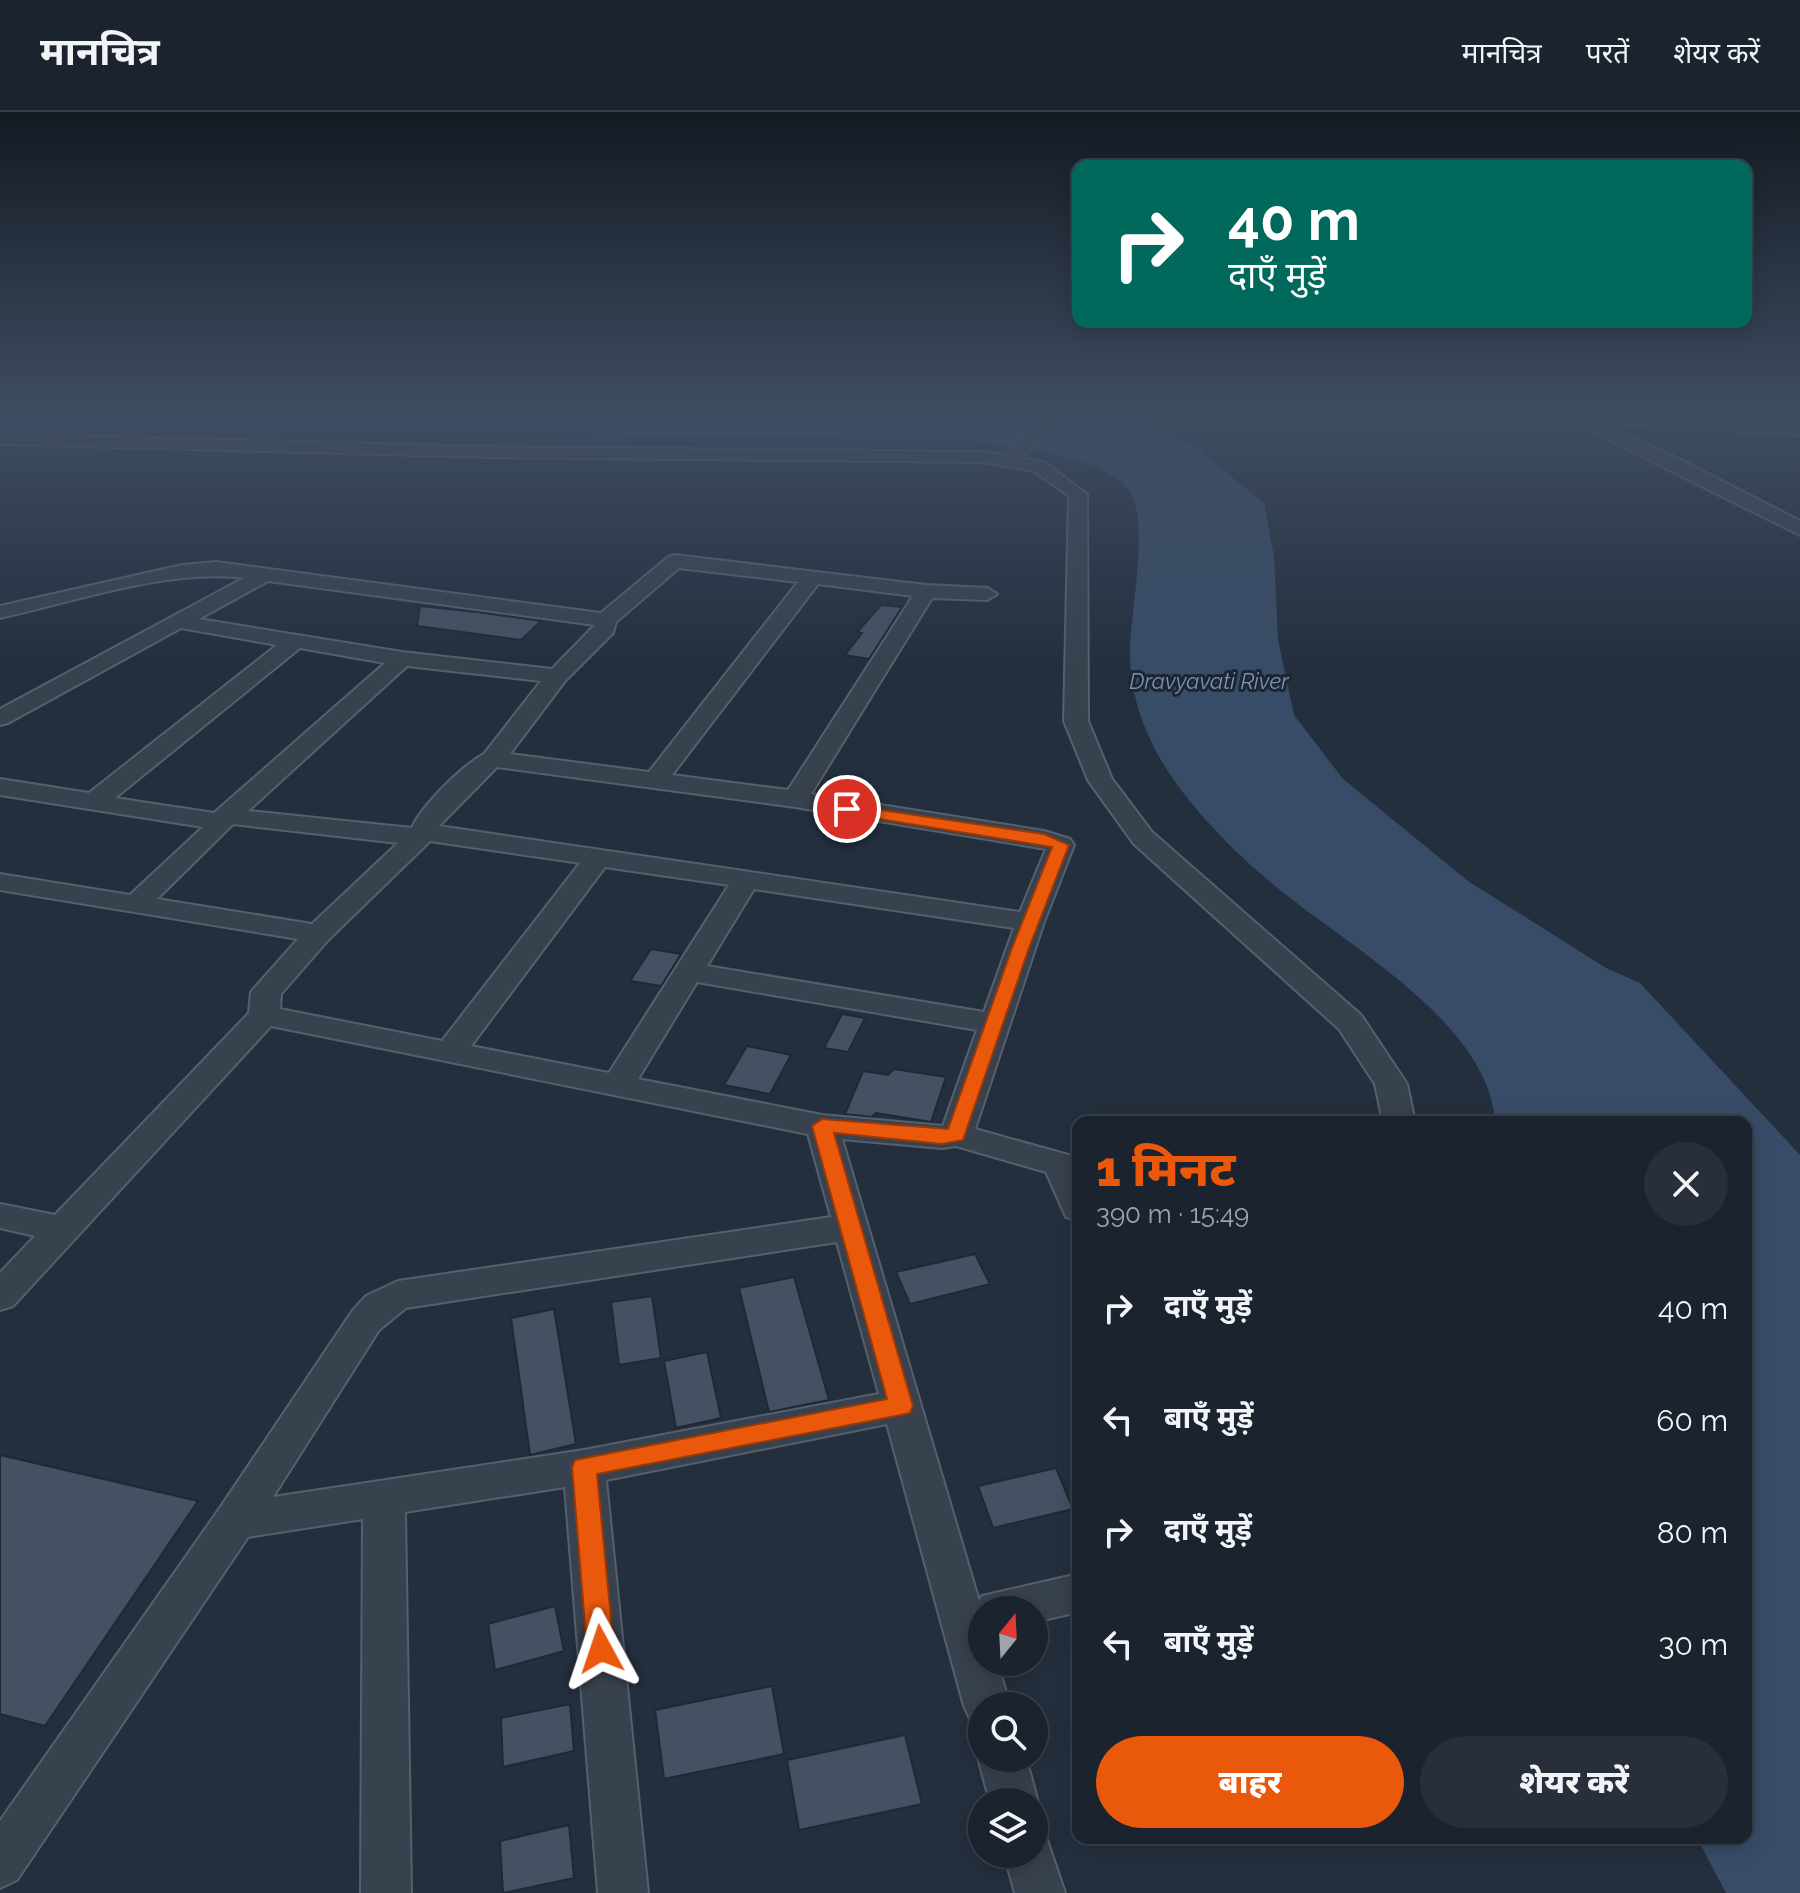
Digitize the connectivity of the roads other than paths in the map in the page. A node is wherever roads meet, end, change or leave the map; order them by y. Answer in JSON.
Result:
{"nodes":[{"id":1,"x":1078,"y":496,"type":"edge"},
{"id":2,"x":1735,"y":496,"type":"edge"},
{"id":3,"x":1800,"y":529,"type":"edge"},
{"id":4,"x":266,"y":574,"type":"junction"},
{"id":5,"x":812,"y":578,"type":"junction"},
{"id":6,"x":926,"y":591,"type":"junction"},
{"id":7,"x":987,"y":594,"type":"dead end"},
{"id":8,"x":0,"y":612,"type":"edge"},
{"id":9,"x":606,"y":620,"type":"junction"},
{"id":10,"x":181,"y":622,"type":"junction"},
{"id":11,"x":294,"y":642,"type":"junction"},
{"id":12,"x":402,"y":659,"type":"junction"},
{"id":13,"x":557,"y":676,"type":"junction"},
{"id":14,"x":0,"y":718,"type":"edge"},
{"id":15,"x":493,"y":759,"type":"junction"},
{"id":16,"x":656,"y":780,"type":"junction"},
{"id":17,"x":0,"y":787,"type":"edge"},
{"id":18,"x":795,"y":799,"type":"junction"},
{"id":19,"x":95,"y":801,"type":"junction"},
{"id":20,"x":223,"y":819,"type":"junction"},
{"id":21,"x":421,"y":834,"type":"junction"},
{"id":22,"x":596,"y":860,"type":"junction"},
{"id":23,"x":0,"y":882,"type":"edge"},
{"id":24,"x":745,"y":882,"type":"junction"},
{"id":25,"x":137,"y":903,"type":"junction"},
{"id":26,"x":1030,"y":922,"type":"junction"},
{"id":27,"x":318,"y":934,"type":"junction"},
{"id":28,"x":688,"y":972,"type":"junction"},
{"id":29,"x":264,"y":1015,"type":"junction"},
{"id":30,"x":993,"y":1023,"type":"junction"},
{"id":31,"x":450,"y":1052,"type":"junction"},
{"id":32,"x":618,"y":1085,"type":"junction"},
{"id":33,"x":1398,"y":1116,"type":"edge"},
{"id":34,"x":822,"y":1126,"type":"junction"},
{"id":35,"x":956,"y":1135,"type":"junction"},
{"id":36,"x":1072,"y":1193,"type":"edge"},
{"id":37,"x":0,"y":1216,"type":"edge"},
{"id":38,"x":851,"y":1227,"type":"junction"},
{"id":39,"x":62,"y":1229,"type":"junction"},
{"id":40,"x":0,"y":1296,"type":"edge"},
{"id":41,"x":901,"y":1406,"type":"junction"},
{"id":42,"x":584,"y":1467,"type":"junction"},
{"id":43,"x":384,"y":1498,"type":"junction"},
{"id":44,"x":235,"y":1521,"type":"junction"},
{"id":45,"x":1072,"y":1594,"type":"edge"},
{"id":46,"x":974,"y":1596,"type":"edge"},
{"id":47,"x":1048,"y":1599,"type":"edge"},
{"id":48,"x":0,"y":1863,"type":"edge"},
{"id":49,"x":1033,"y":1868,"type":"edge"},
{"id":50,"x":386,"y":1893,"type":"edge"},
{"id":51,"x":623,"y":1893,"type":"edge"},
{"id":52,"x":1040,"y":1893,"type":"edge"}],
"edges":[{"from":1,"to":33,"type":"street"},
{"from":2,"to":3,"type":"street"},
{"from":4,"to":8,"type":"street"},
{"from":4,"to":9,"type":"street"},
{"from":4,"to":10,"type":"street"},
{"from":5,"to":6,"type":"street"},
{"from":5,"to":9,"type":"street"},
{"from":5,"to":16,"type":"street"},
{"from":6,"to":7,"type":"street"},
{"from":6,"to":18,"type":"street"},
{"from":9,"to":13,"type":"street"},
{"from":10,"to":11,"type":"street"},
{"from":10,"to":14,"type":"street"},
{"from":11,"to":12,"type":"street"},
{"from":11,"to":19,"type":"street"},
{"from":12,"to":13,"type":"street"},
{"from":12,"to":20,"type":"street"},
{"from":13,"to":15,"type":"street"},
{"from":15,"to":16,"type":"street"},
{"from":15,"to":21,"type":"street"},
{"from":16,"to":18,"type":"street"},
{"from":17,"to":19,"type":"street"},
{"from":18,"to":26,"type":"street"},
{"from":19,"to":20,"type":"street"},
{"from":20,"to":21,"type":"street"},
{"from":20,"to":25,"type":"street"},
{"from":21,"to":22,"type":"street"},
{"from":21,"to":27,"type":"street"},
{"from":22,"to":24,"type":"street"},
{"from":22,"to":31,"type":"street"},
{"from":23,"to":25,"type":"street"},
{"from":24,"to":26,"type":"street"},
{"from":24,"to":28,"type":"street"},
{"from":25,"to":27,"type":"street"},
{"from":26,"to":30,"type":"street"},
{"from":27,"to":29,"type":"street"},
{"from":28,"to":30,"type":"street"},
{"from":28,"to":32,"type":"street"},
{"from":29,"to":31,"type":"street"},
{"from":29,"to":39,"type":"street"},
{"from":30,"to":35,"type":"street"},
{"from":31,"to":32,"type":"street"},
{"from":32,"to":34,"type":"street"},
{"from":34,"to":35,"type":"street"},
{"from":34,"to":38,"type":"street"},
{"from":35,"to":36,"type":"street"},
{"from":37,"to":39,"type":"street"},
{"from":38,"to":41,"type":"street"},
{"from":38,"to":44,"type":"street"},
{"from":39,"to":40,"type":"street"},
{"from":41,"to":42,"type":"street"},
{"from":41,"to":46,"type":"street"},
{"from":42,"to":43,"type":"street"},
{"from":42,"to":51,"type":"street"},
{"from":43,"to":44,"type":"street"},
{"from":43,"to":50,"type":"street"},
{"from":44,"to":48,"type":"street"},
{"from":45,"to":47,"type":"street"},
{"from":49,"to":52,"type":"street"}]}
